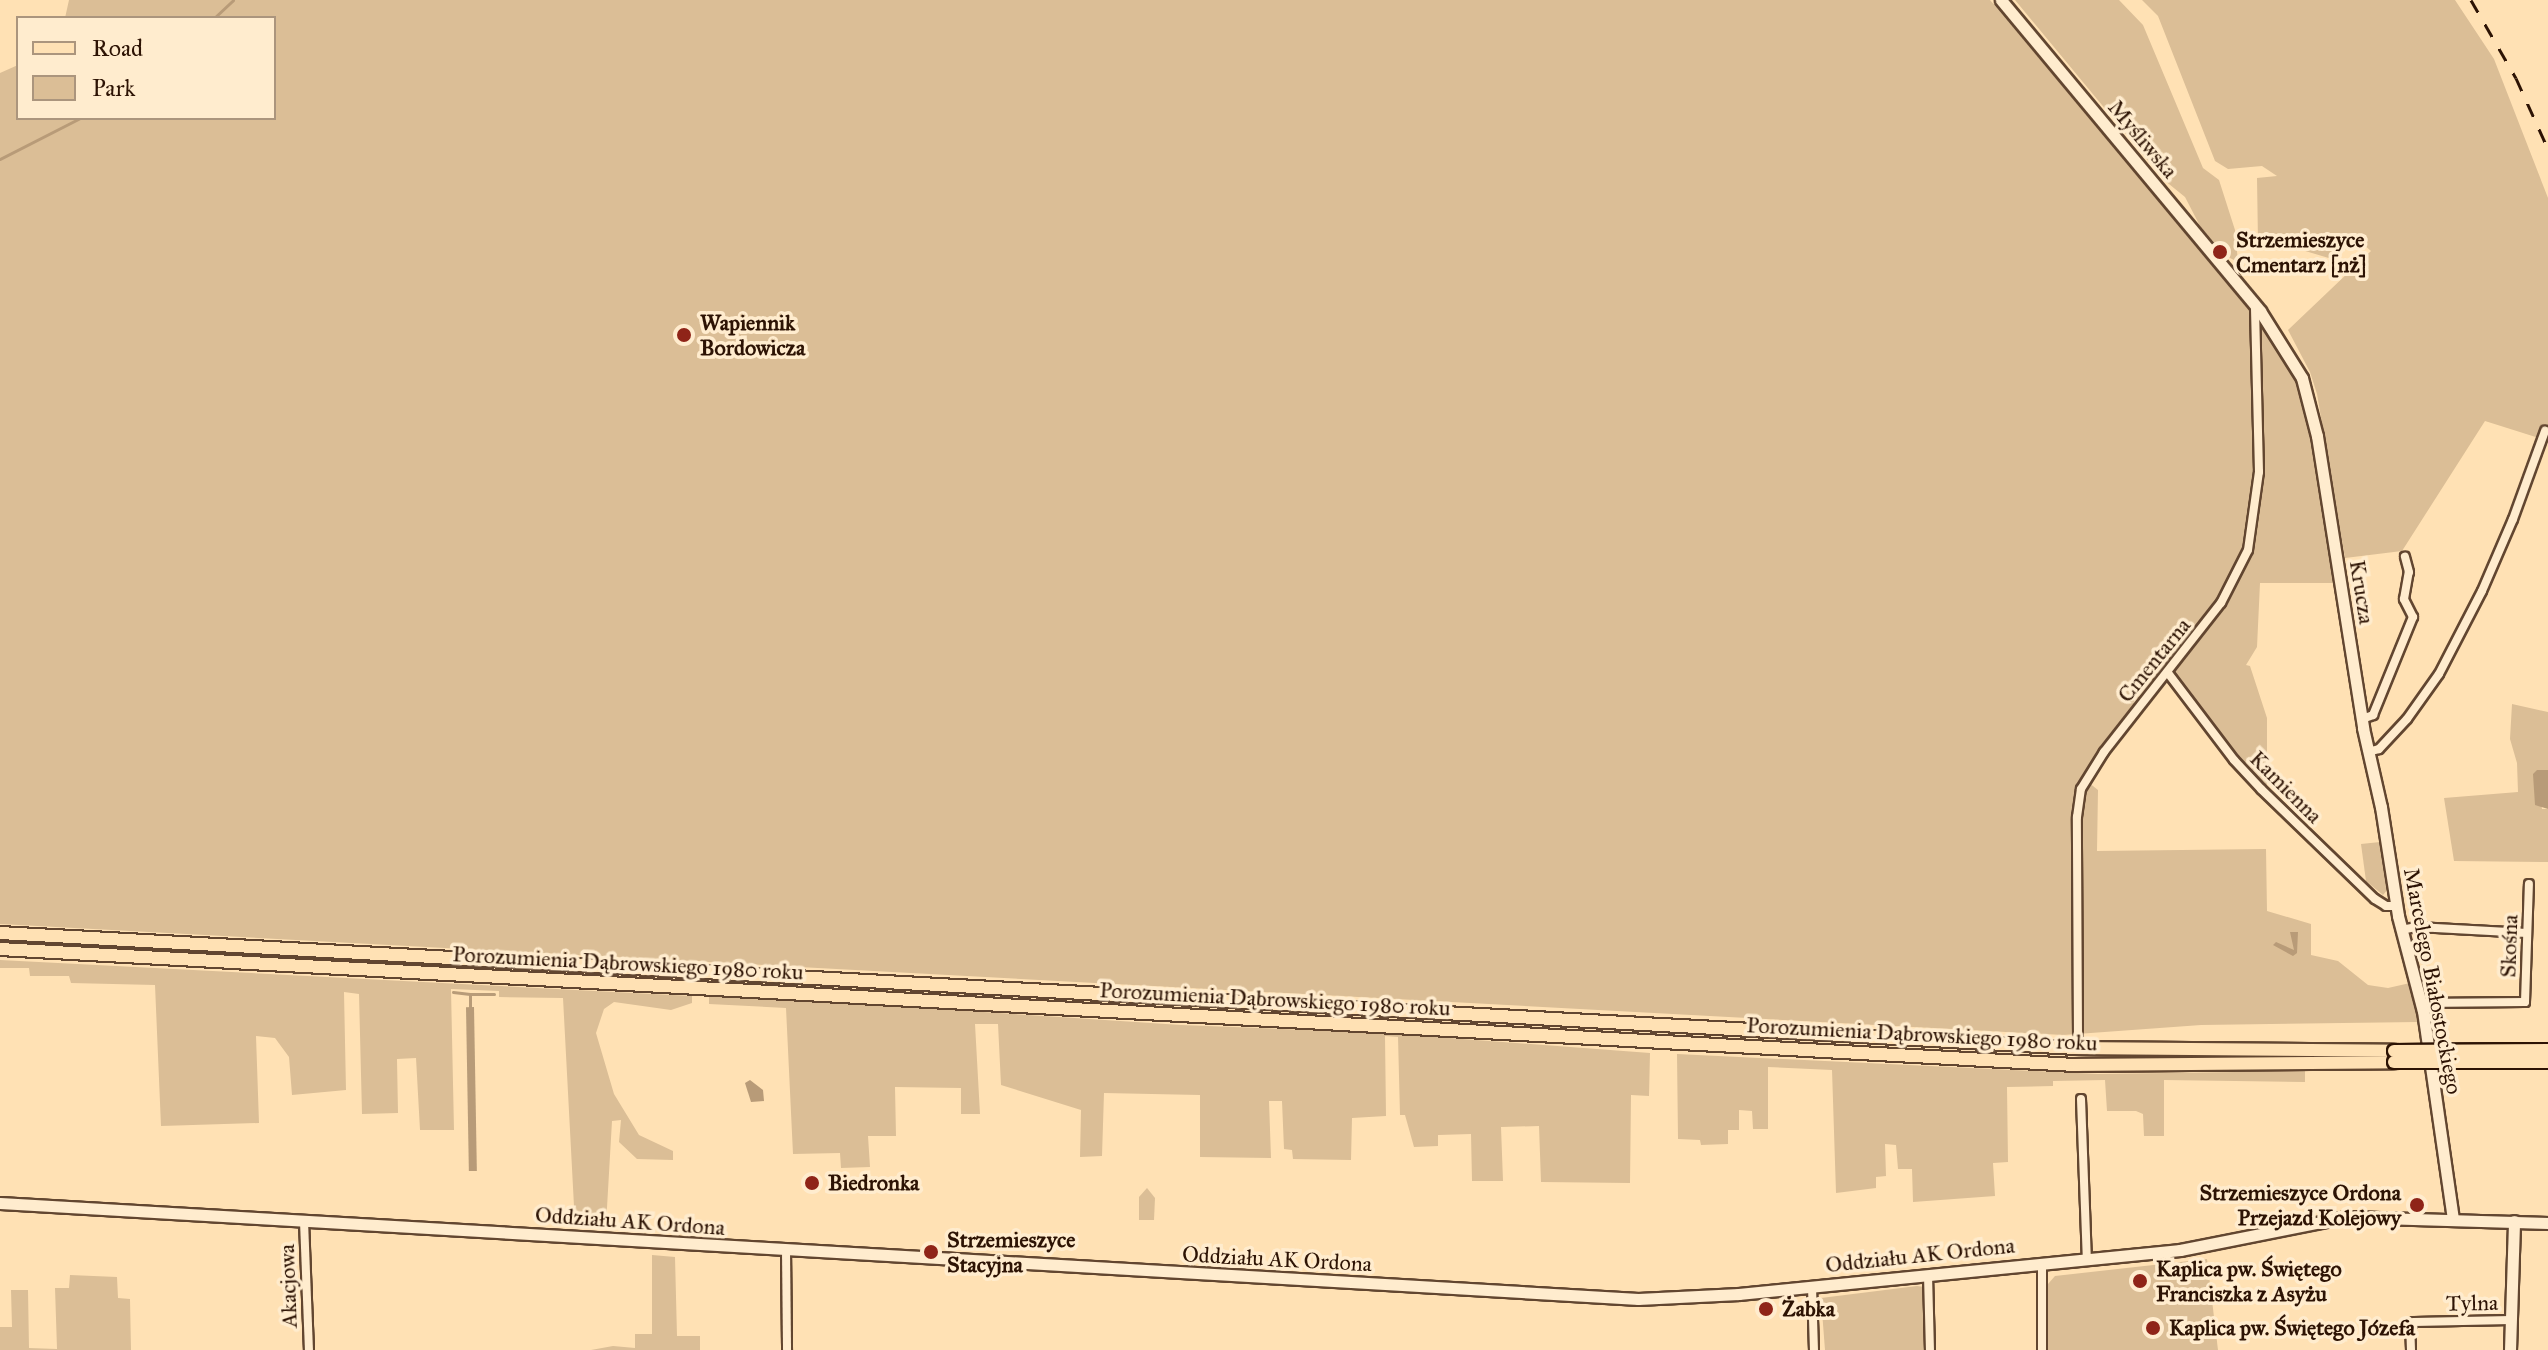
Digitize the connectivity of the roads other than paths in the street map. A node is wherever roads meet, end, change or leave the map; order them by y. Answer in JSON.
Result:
{"nodes":[{"id":1,"x":2001,"y":0,"type":"edge"},
{"id":2,"x":2255,"y":303,"type":"junction"},
{"id":3,"x":2545,"y":431,"type":"dead end"},
{"id":4,"x":2405,"y":557,"type":"dead end"},
{"id":5,"x":2168,"y":673,"type":"junction"},
{"id":6,"x":2362,"y":719,"type":"junction"},
{"id":7,"x":2368,"y":752,"type":"junction"},
{"id":8,"x":2529,"y":884,"type":"dead end"},
{"id":9,"x":2397,"y":906,"type":"junction"},
{"id":10,"x":2401,"y":930,"type":"junction"},
{"id":11,"x":0,"y":933,"type":"edge"},
{"id":12,"x":2527,"y":933,"type":"junction"},
{"id":13,"x":0,"y":949,"type":"edge"},
{"id":14,"x":2421,"y":1003,"type":"junction"},
{"id":15,"x":2078,"y":1036,"type":"dead end"},
{"id":16,"x":2548,"y":1050,"type":"edge"},
{"id":17,"x":2394,"y":1056,"type":"junction"},
{"id":18,"x":2548,"y":1062,"type":"edge"},
{"id":19,"x":2081,"y":1099,"type":"dead end"},
{"id":20,"x":0,"y":1203,"type":"edge"},
{"id":21,"x":2453,"y":1218,"type":"junction"},
{"id":22,"x":304,"y":1221,"type":"junction"},
{"id":23,"x":2514,"y":1221,"type":"junction"},
{"id":24,"x":2548,"y":1223,"type":"edge"},
{"id":25,"x":786,"y":1250,"type":"junction"},
{"id":26,"x":2087,"y":1259,"type":"junction"},
{"id":27,"x":2042,"y":1263,"type":"junction"},
{"id":28,"x":1928,"y":1275,"type":"junction"},
{"id":29,"x":1812,"y":1287,"type":"junction"},
{"id":30,"x":2511,"y":1320,"type":"junction"},
{"id":31,"x":309,"y":1350,"type":"edge"},
{"id":32,"x":787,"y":1350,"type":"edge"},
{"id":33,"x":1814,"y":1350,"type":"edge"},
{"id":34,"x":1930,"y":1350,"type":"edge"},
{"id":35,"x":2042,"y":1350,"type":"edge"},
{"id":36,"x":2411,"y":1350,"type":"edge"},
{"id":37,"x":2510,"y":1350,"type":"edge"}],
"edges":[{"from":1,"to":2,"type":"street","name":"Myśliwska"},
{"from":2,"to":5,"type":"street","name":"Cmentarna"},
{"from":2,"to":6,"type":"street","name":"Krucza"},
{"from":3,"to":7,"type":"street"},
{"from":4,"to":6,"type":"street","name":"Krucza"},
{"from":5,"to":9,"type":"street","name":"Kamienna"},
{"from":5,"to":15,"type":"street","name":"Cmentarna"},
{"from":6,"to":7,"type":"street","name":"Marcelego Białostockiego"},
{"from":7,"to":9,"type":"street","name":"Marcelego Białostockiego"},
{"from":8,"to":12,"type":"street","name":"Skośna"},
{"from":9,"to":10,"type":"street","name":"Marcelego Białostockiego"},
{"from":10,"to":12,"type":"street"},
{"from":10,"to":14,"type":"street","name":"Marcelego Białostockiego"},
{"from":11,"to":17,"type":"main road","name":"Porozumienia Dąbrowskiego 1980 roku"},
{"from":12,"to":14,"type":"street","name":"Skośna"},
{"from":13,"to":17,"type":"main road","name":"Porozumienia Dąbrowskiego 1980 roku"},
{"from":14,"to":21,"type":"street","name":"Marcelego Białostockiego"},
{"from":16,"to":17,"type":"main road","name":"Porozumienia Dąbrowskiego 1980 roku","bridge":true},
{"from":17,"to":18,"type":"main road","name":"Porozumienia Dąbrowskiego 1980 roku","bridge":true},
{"from":19,"to":26,"type":"street"},
{"from":20,"to":22,"type":"street","name":"Oddziału AK Ordona"},
{"from":21,"to":23,"type":"street","name":"Oddziału AK Ordona"},
{"from":21,"to":26,"type":"street","name":"Oddziału AK Ordona"},
{"from":22,"to":25,"type":"street","name":"Oddziału AK Ordona"},
{"from":22,"to":31,"type":"street","name":"Akacjowa"},
{"from":23,"to":24,"type":"street","name":"Oddziału AK Ordona"},
{"from":23,"to":30,"type":"street"},
{"from":25,"to":29,"type":"street","name":"Oddziału AK Ordona"},
{"from":25,"to":32,"type":"street"},
{"from":26,"to":27,"type":"street","name":"Oddziału AK Ordona"},
{"from":27,"to":28,"type":"street","name":"Oddziału AK Ordona"},
{"from":27,"to":35,"type":"street"},
{"from":28,"to":29,"type":"street","name":"Oddziału AK Ordona"},
{"from":28,"to":34,"type":"street"},
{"from":29,"to":33,"type":"street"},
{"from":30,"to":36,"type":"street","name":"Tylna"},
{"from":30,"to":37,"type":"street"}]}
